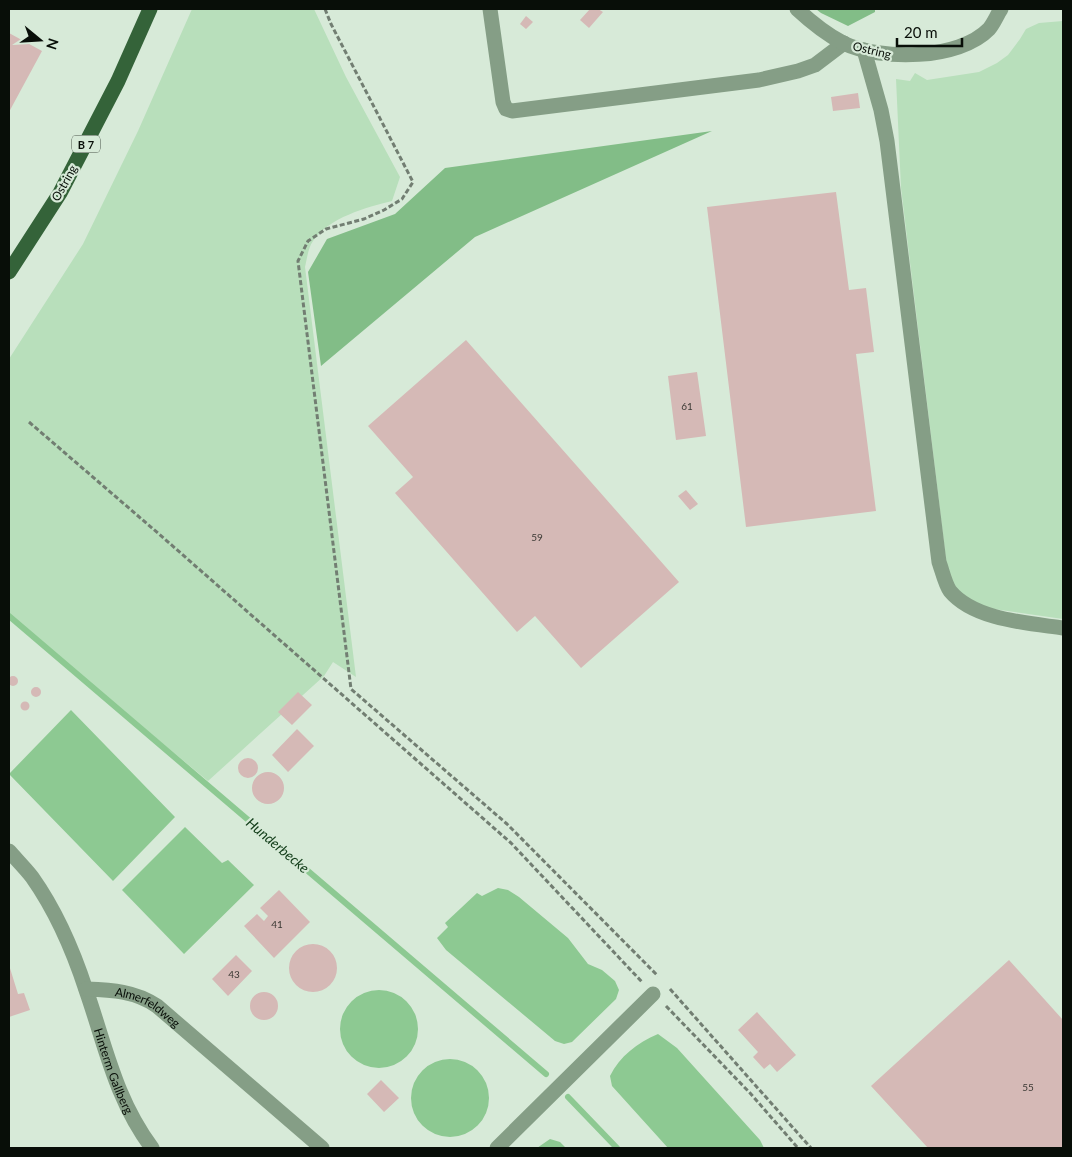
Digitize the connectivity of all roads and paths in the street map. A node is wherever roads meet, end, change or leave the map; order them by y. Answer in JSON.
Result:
{"nodes":[{"id":1,"x":150,"y":9,"type":"edge"},
{"id":2,"x":325,"y":9,"type":"edge"},
{"id":3,"x":490,"y":9,"type":"edge"},
{"id":4,"x":797,"y":9,"type":"edge"},
{"id":5,"x":1001,"y":9,"type":"edge"},
{"id":6,"x":844,"y":43,"type":"junction"},
{"id":7,"x":864,"y":50,"type":"junction"},
{"id":8,"x":9,"y":272,"type":"edge"},
{"id":9,"x":29,"y":422,"type":"dead end"},
{"id":10,"x":1063,"y":628,"type":"edge"},
{"id":11,"x":9,"y":851,"type":"edge"},
{"id":12,"x":658,"y":976,"type":"dead end"},
{"id":13,"x":665,"y":983,"type":"dead end"},
{"id":14,"x":86,"y":989,"type":"junction"},
{"id":15,"x":654,"y":994,"type":"junction"},
{"id":16,"x":152,"y":1148,"type":"edge"},
{"id":17,"x":322,"y":1148,"type":"edge"},
{"id":18,"x":497,"y":1148,"type":"edge"},
{"id":19,"x":798,"y":1148,"type":"edge"},
{"id":20,"x":811,"y":1148,"type":"edge"}],
"edges":[{"from":1,"to":8,"type":"main road","name":"Ostring","number":"B 7"},
{"from":2,"to":12,"type":"path"},
{"from":3,"to":6,"type":"street"},
{"from":4,"to":6,"type":"street","name":"Ostring"},
{"from":5,"to":7,"type":"street","name":"Ostring"},
{"from":6,"to":7,"type":"street","name":"Ostring"},
{"from":7,"to":10,"type":"street"},
{"from":9,"to":15,"type":"path"},
{"from":11,"to":14,"type":"street"},
{"from":13,"to":20,"type":"path"},
{"from":14,"to":16,"type":"street","name":"Hinterm Gallberg"},
{"from":14,"to":17,"type":"street","name":"Almerfeldweg"},
{"from":15,"to":18,"type":"street"},
{"from":15,"to":19,"type":"path"}]}
